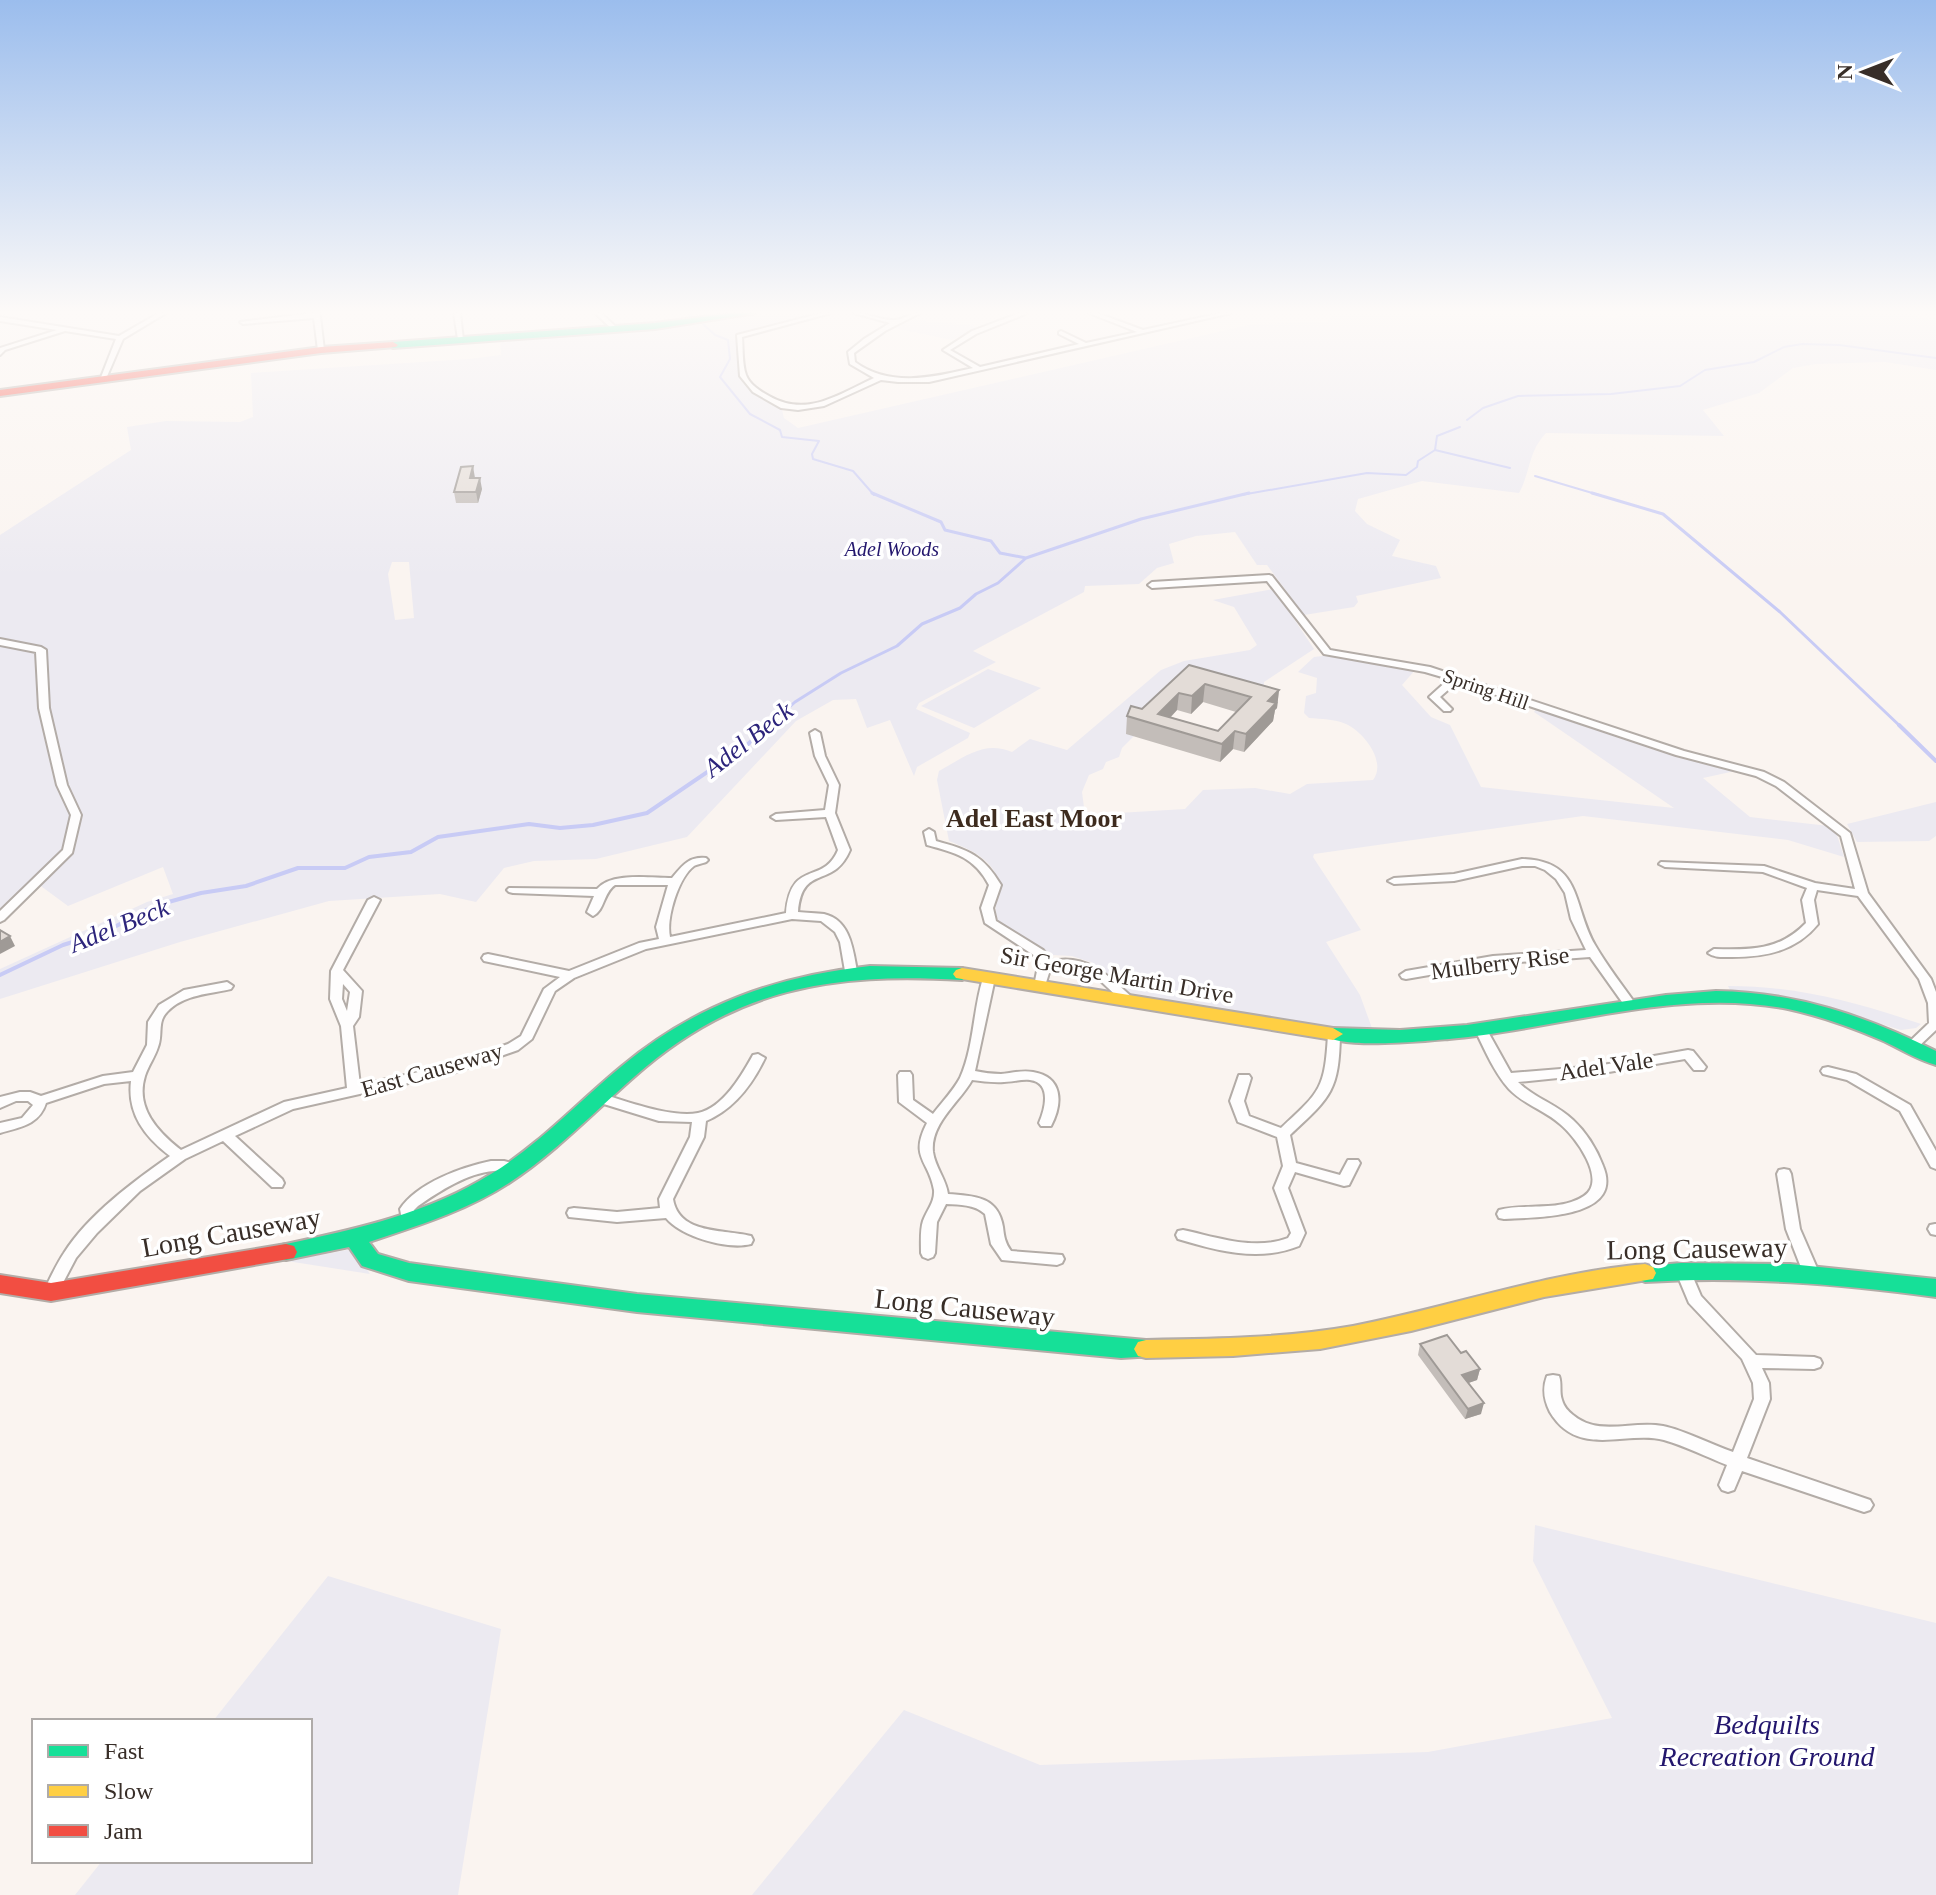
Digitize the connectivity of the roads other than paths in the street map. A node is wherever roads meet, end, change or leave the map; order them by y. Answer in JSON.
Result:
{"nodes":[{"id":1,"x":773,"y":401,"type":"edge"},
{"id":2,"x":830,"y":401,"type":"edge"},
{"id":3,"x":1152,"y":585,"type":"dead end"},
{"id":4,"x":0,"y":642,"type":"edge"},
{"id":5,"x":1455,"y":679,"type":"junction"},
{"id":6,"x":1447,"y":709,"type":"dead end"},
{"id":7,"x":815,"y":733,"type":"dead end"},
{"id":8,"x":830,"y":813,"type":"junction"},
{"id":9,"x":776,"y":817,"type":"dead end"},
{"id":10,"x":929,"y":832,"type":"dead end"},
{"id":11,"x":702,"y":860,"type":"dead end"},
{"id":12,"x":1665,"y":864,"type":"dead end"},
{"id":13,"x":675,"y":881,"type":"junction"},
{"id":14,"x":1394,"y":881,"type":"dead end"},
{"id":15,"x":1813,"y":886,"type":"junction"},
{"id":16,"x":513,"y":890,"type":"dead end"},
{"id":17,"x":601,"y":893,"type":"junction"},
{"id":18,"x":1862,"y":893,"type":"junction"},
{"id":19,"x":374,"y":900,"type":"dead end"},
{"id":20,"x":593,"y":912,"type":"dead end"},
{"id":21,"x":792,"y":915,"type":"junction"},
{"id":22,"x":0,"y":918,"type":"edge"},
{"id":23,"x":665,"y":940,"type":"junction"},
{"id":24,"x":1594,"y":953,"type":"junction"},
{"id":25,"x":1714,"y":953,"type":"dead end"},
{"id":26,"x":488,"y":958,"type":"dead end"},
{"id":27,"x":1049,"y":965,"type":"junction"},
{"id":28,"x":337,"y":971,"type":"junction"},
{"id":29,"x":851,"y":971,"type":"junction"},
{"id":30,"x":570,"y":975,"type":"junction"},
{"id":31,"x":1406,"y":975,"type":"dead end"},
{"id":32,"x":989,"y":978,"type":"junction"},
{"id":33,"x":227,"y":986,"type":"dead end"},
{"id":34,"x":1040,"y":986,"type":"junction"},
{"id":35,"x":1131,"y":1003,"type":"junction"},
{"id":36,"x":1631,"y":1006,"type":"junction"},
{"id":37,"x":1935,"y":1024,"type":"edge"},
{"id":38,"x":347,"y":1026,"type":"junction"},
{"id":39,"x":1481,"y":1030,"type":"junction"},
{"id":40,"x":1334,"y":1034,"type":"junction"},
{"id":41,"x":1912,"y":1045,"type":"junction"},
{"id":42,"x":758,"y":1058,"type":"dead end"},
{"id":43,"x":1936,"y":1059,"type":"edge"},
{"id":44,"x":1699,"y":1067,"type":"dead end"},
{"id":45,"x":1828,"y":1071,"type":"dead end"},
{"id":46,"x":905,"y":1075,"type":"dead end"},
{"id":47,"x":968,"y":1075,"type":"junction"},
{"id":48,"x":138,"y":1076,"type":"junction"},
{"id":49,"x":1244,"y":1078,"type":"dead end"},
{"id":50,"x":1508,"y":1078,"type":"junction"},
{"id":51,"x":354,"y":1092,"type":"junction"},
{"id":52,"x":599,"y":1098,"type":"junction"},
{"id":53,"x":39,"y":1101,"type":"junction"},
{"id":54,"x":0,"y":1103,"type":"edge"},
{"id":55,"x":699,"y":1118,"type":"junction"},
{"id":56,"x":934,"y":1121,"type":"junction"},
{"id":57,"x":1046,"y":1123,"type":"dead end"},
{"id":58,"x":0,"y":1128,"type":"edge"},
{"id":59,"x":224,"y":1134,"type":"junction"},
{"id":60,"x":1283,"y":1134,"type":"junction"},
{"id":61,"x":180,"y":1156,"type":"junction"},
{"id":62,"x":1353,"y":1163,"type":"dead end"},
{"id":63,"x":1936,"y":1164,"type":"edge"},
{"id":64,"x":1290,"y":1166,"type":"junction"},
{"id":65,"x":1784,"y":1174,"type":"dead end"},
{"id":66,"x":277,"y":1183,"type":"dead end"},
{"id":67,"x":941,"y":1198,"type":"junction"},
{"id":68,"x":574,"y":1213,"type":"dead end"},
{"id":69,"x":668,"y":1213,"type":"junction"},
{"id":70,"x":1504,"y":1214,"type":"dead end"},
{"id":71,"x":1183,"y":1235,"type":"dead end"},
{"id":72,"x":354,"y":1238,"type":"junction"},
{"id":73,"x":746,"y":1240,"type":"dead end"},
{"id":74,"x":928,"y":1253,"type":"dead end"},
{"id":75,"x":1057,"y":1259,"type":"dead end"},
{"id":76,"x":1684,"y":1272,"type":"junction"},
{"id":77,"x":1812,"y":1275,"type":"junction"},
{"id":78,"x":0,"y":1284,"type":"edge"},
{"id":79,"x":1936,"y":1288,"type":"edge"},
{"id":80,"x":51,"y":1292,"type":"junction"},
{"id":81,"x":1753,"y":1361,"type":"junction"},
{"id":82,"x":1814,"y":1363,"type":"dead end"},
{"id":83,"x":1553,"y":1381,"type":"dead end"},
{"id":84,"x":1737,"y":1461,"type":"junction"},
{"id":85,"x":1728,"y":1485,"type":"dead end"},
{"id":86,"x":1864,"y":1505,"type":"dead end"}],
"edges":[{"from":1,"to":2,"type":"street"},
{"from":3,"to":5,"type":"street","name":"Spring Hill"},
{"from":4,"to":22,"type":"street"},
{"from":5,"to":6,"type":"street"},
{"from":5,"to":18,"type":"street","name":"Spring Hill"},
{"from":7,"to":8,"type":"street"},
{"from":8,"to":9,"type":"street"},
{"from":8,"to":21,"type":"street"},
{"from":10,"to":27,"type":"street"},
{"from":11,"to":13,"type":"street"},
{"from":12,"to":15,"type":"street"},
{"from":13,"to":17,"type":"street"},
{"from":13,"to":23,"type":"street"},
{"from":14,"to":24,"type":"street"},
{"from":15,"to":18,"type":"street"},
{"from":15,"to":25,"type":"street"},
{"from":16,"to":17,"type":"street"},
{"from":17,"to":20,"type":"street"},
{"from":18,"to":37,"type":"street"},
{"from":19,"to":28,"type":"street"},
{"from":21,"to":23,"type":"street","name":"East Causeway"},
{"from":21,"to":29,"type":"street","name":"East Causeway"},
{"from":23,"to":30,"type":"street","name":"East Causeway"},
{"from":24,"to":31,"type":"street","name":"Mulberry Rise"},
{"from":24,"to":36,"type":"street"},
{"from":26,"to":30,"type":"street"},
{"from":27,"to":34,"type":"street"},
{"from":27,"to":35,"type":"street"},
{"from":28,"to":38,"type":"street"},
{"from":28,"to":38,"type":"street"},
{"from":29,"to":32,"type":"street","name":"Sir George Martin Drive"},
{"from":29,"to":52,"type":"street","name":"Sir George Martin Drive"},
{"from":30,"to":51,"type":"street","name":"East Causeway"},
{"from":32,"to":34,"type":"street","name":"Sir George Martin Drive"},
{"from":32,"to":47,"type":"street"},
{"from":33,"to":48,"type":"street"},
{"from":34,"to":35,"type":"street","name":"Sir George Martin Drive"},
{"from":35,"to":40,"type":"street","name":"Sir George Martin Drive"},
{"from":36,"to":39,"type":"street","name":"Sir George Martin Drive"},
{"from":36,"to":41,"type":"street","name":"Sir George Martin Drive"},
{"from":37,"to":41,"type":"street"},
{"from":38,"to":51,"type":"street"},
{"from":39,"to":40,"type":"street","name":"Sir George Martin Drive"},
{"from":39,"to":50,"type":"street"},
{"from":40,"to":60,"type":"street"},
{"from":41,"to":43,"type":"street","name":"Sir George Martin Drive"},
{"from":42,"to":55,"type":"street"},
{"from":44,"to":50,"type":"street","name":"Adel Vale"},
{"from":45,"to":63,"type":"street"},
{"from":46,"to":56,"type":"street"},
{"from":47,"to":56,"type":"street"},
{"from":47,"to":57,"type":"street"},
{"from":48,"to":53,"type":"street"},
{"from":48,"to":61,"type":"street"},
{"from":49,"to":60,"type":"street"},
{"from":50,"to":70,"type":"street"},
{"from":51,"to":59,"type":"street","name":"East Causeway"},
{"from":52,"to":55,"type":"street"},
{"from":52,"to":72,"type":"street","name":"Sir George Martin Drive"},
{"from":53,"to":54,"type":"street"},
{"from":53,"to":58,"type":"street"},
{"from":55,"to":69,"type":"street"},
{"from":56,"to":67,"type":"street"},
{"from":59,"to":61,"type":"street","name":"East Causeway"},
{"from":59,"to":66,"type":"street"},
{"from":60,"to":64,"type":"street"},
{"from":61,"to":80,"type":"street","name":"East Causeway"},
{"from":62,"to":64,"type":"street"},
{"from":64,"to":71,"type":"street"},
{"from":65,"to":77,"type":"street"},
{"from":67,"to":74,"type":"street"},
{"from":67,"to":75,"type":"street"},
{"from":68,"to":69,"type":"street"},
{"from":69,"to":73,"type":"street"},
{"from":72,"to":76,"type":"street","name":"Long Causeway"},
{"from":72,"to":80,"type":"street","name":"Long Causeway"},
{"from":76,"to":77,"type":"street","name":"Long Causeway"},
{"from":76,"to":81,"type":"street"},
{"from":77,"to":79,"type":"street","name":"Long Causeway"},
{"from":78,"to":80,"type":"street","name":"Long Causeway"},
{"from":81,"to":82,"type":"street"},
{"from":81,"to":84,"type":"street"},
{"from":83,"to":84,"type":"street"},
{"from":84,"to":85,"type":"street"},
{"from":84,"to":86,"type":"street"}]}
